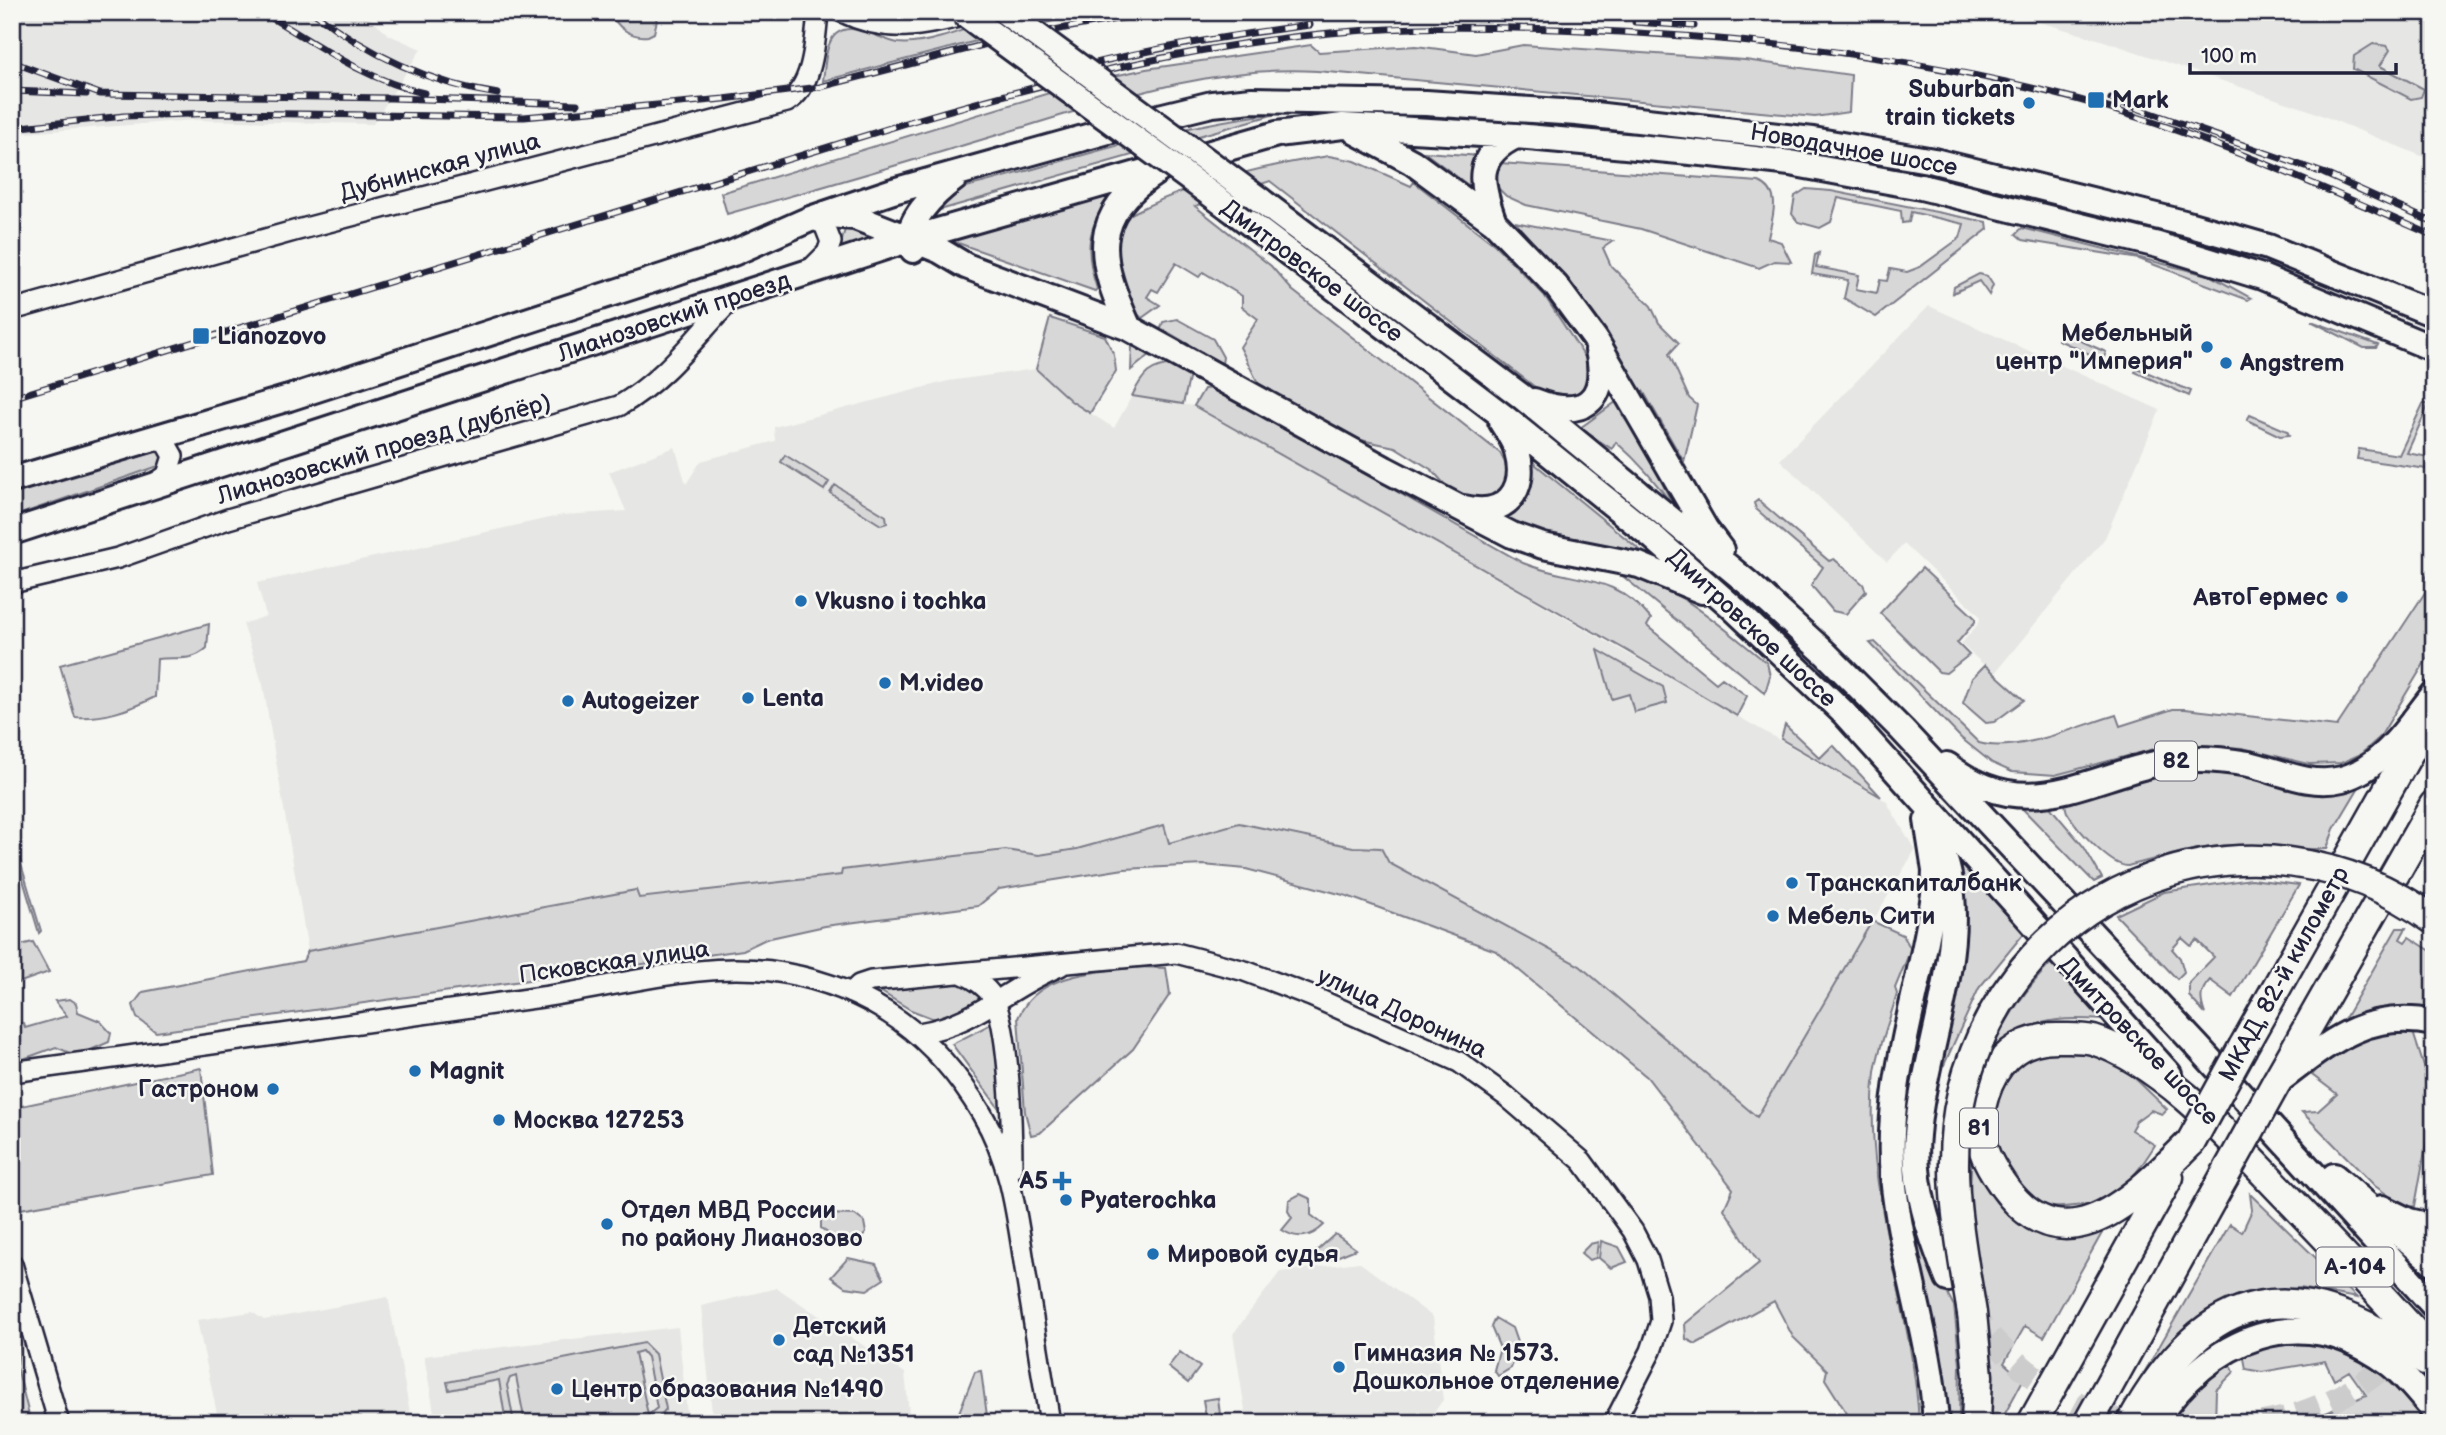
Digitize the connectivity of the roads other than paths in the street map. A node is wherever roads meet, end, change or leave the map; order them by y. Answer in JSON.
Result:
{"nodes":[{"id":1,"x":818,"y":12,"type":"edge"},
{"id":2,"x":842,"y":12,"type":"edge"},
{"id":3,"x":962,"y":12,"type":"edge"},
{"id":4,"x":976,"y":12,"type":"edge"},
{"id":5,"x":1005,"y":12,"type":"edge"},
{"id":6,"x":1252,"y":100,"type":"junction"},
{"id":7,"x":1347,"y":100,"type":"junction"},
{"id":8,"x":1343,"y":127,"type":"junction"},
{"id":9,"x":1516,"y":136,"type":"junction"},
{"id":10,"x":1171,"y":162,"type":"junction"},
{"id":11,"x":961,"y":173,"type":"junction"},
{"id":12,"x":813,"y":217,"type":"junction"},
{"id":13,"x":1494,"y":222,"type":"junction"},
{"id":14,"x":916,"y":248,"type":"junction"},
{"id":15,"x":800,"y":277,"type":"junction"},
{"id":16,"x":733,"y":298,"type":"junction"},
{"id":17,"x":12,"y":310,"type":"edge"},
{"id":18,"x":2434,"y":314,"type":"edge"},
{"id":19,"x":1129,"y":328,"type":"junction"},
{"id":20,"x":1595,"y":339,"type":"junction"},
{"id":21,"x":2434,"y":349,"type":"edge"},
{"id":22,"x":1521,"y":396,"type":"junction"},
{"id":23,"x":1493,"y":409,"type":"junction"},
{"id":24,"x":149,"y":440,"type":"junction"},
{"id":25,"x":12,"y":480,"type":"edge"},
{"id":26,"x":152,"y":486,"type":"junction"},
{"id":27,"x":1450,"y":504,"type":"junction"},
{"id":28,"x":12,"y":532,"type":"edge"},
{"id":29,"x":12,"y":583,"type":"edge"},
{"id":30,"x":1748,"y":583,"type":"junction"},
{"id":31,"x":1730,"y":605,"type":"junction"},
{"id":32,"x":2434,"y":694,"type":"edge"},
{"id":33,"x":2434,"y":708,"type":"edge"},
{"id":34,"x":1902,"y":730,"type":"junction"},
{"id":35,"x":1900,"y":775,"type":"junction"},
{"id":36,"x":2434,"y":805,"type":"edge"},
{"id":37,"x":1927,"y":820,"type":"junction"},
{"id":38,"x":2434,"y":920,"type":"edge"},
{"id":39,"x":1077,"y":960,"type":"junction"},
{"id":40,"x":961,"y":973,"type":"junction"},
{"id":41,"x":1035,"y":979,"type":"junction"},
{"id":42,"x":850,"y":993,"type":"junction"},
{"id":43,"x":996,"y":1004,"type":"junction"},
{"id":44,"x":2434,"y":1023,"type":"edge"},
{"id":45,"x":919,"y":1033,"type":"junction"},
{"id":46,"x":1003,"y":1033,"type":"junction"},
{"id":47,"x":12,"y":1072,"type":"edge"},
{"id":48,"x":2276,"y":1083,"type":"junction"},
{"id":49,"x":2241,"y":1094,"type":"junction"},
{"id":50,"x":2198,"y":1106,"type":"junction"},
{"id":51,"x":2191,"y":1142,"type":"junction"},
{"id":52,"x":2329,"y":1171,"type":"junction"},
{"id":53,"x":1012,"y":1184,"type":"junction"},
{"id":54,"x":2434,"y":1227,"type":"edge"},
{"id":55,"x":2434,"y":1263,"type":"edge"},
{"id":56,"x":12,"y":1264,"type":"edge"},
{"id":57,"x":1948,"y":1279,"type":"dead end"},
{"id":58,"x":2434,"y":1306,"type":"edge"},
{"id":59,"x":2434,"y":1354,"type":"edge"},
{"id":60,"x":2434,"y":1367,"type":"edge"},
{"id":61,"x":2434,"y":1411,"type":"edge"},
{"id":62,"x":60,"y":1423,"type":"edge"},
{"id":63,"x":1050,"y":1423,"type":"edge"},
{"id":64,"x":1614,"y":1423,"type":"edge"},
{"id":65,"x":1936,"y":1423,"type":"edge"},
{"id":66,"x":1976,"y":1423,"type":"edge"},
{"id":67,"x":2032,"y":1423,"type":"edge"},
{"id":68,"x":2088,"y":1423,"type":"edge"},
{"id":69,"x":2131,"y":1423,"type":"edge"},
{"id":70,"x":2154,"y":1423,"type":"edge"}],
"edges":[{"from":1,"to":17,"type":"street","name":"Дубнинская улица"},
{"from":2,"to":4,"type":"street"},
{"from":3,"to":23,"type":"main road","name":"Дмитровское шоссе","bridge":true},
{"from":5,"to":22,"type":"main road","name":"Дмитровское шоссе","bridge":true},
{"from":6,"to":7,"type":"main road","name":"Новодачное шоссе"},
{"from":6,"to":8,"type":"main road"},
{"from":6,"to":11,"type":"main road","name":"Лианозовский проезд"},
{"from":7,"to":8,"type":"main road"},
{"from":7,"to":18,"type":"main road","name":"Новодачное шоссе"},
{"from":8,"to":9,"type":"main road","name":"Новодачное шоссе"},
{"from":8,"to":10,"type":"main road"},
{"from":8,"to":13,"type":"main road"},
{"from":9,"to":13,"type":"main road"},
{"from":9,"to":21,"type":"main road","name":"Новодачное шоссе"},
{"from":10,"to":14,"type":"main road"},
{"from":10,"to":19,"type":"main road"},
{"from":11,"to":12,"type":"main road","name":"Лианозовский проезд"},
{"from":11,"to":14,"type":"main road"},
{"from":12,"to":14,"type":"main road"},
{"from":12,"to":15,"type":"street"},
{"from":12,"to":24,"type":"main road","name":"Лианозовский проезд"},
{"from":13,"to":20,"type":"main road"},
{"from":14,"to":15,"type":"main road","name":"Лианозовский проезд"},
{"from":14,"to":19,"type":"main road"},
{"from":15,"to":16,"type":"main road","name":"Лианозовский проезд"},
{"from":16,"to":26,"type":"main road","name":"Лианозовский проезд"},
{"from":16,"to":29,"type":"street","name":"Лианозовский проезд (дублёр)"},
{"from":19,"to":27,"type":"main road"},
{"from":20,"to":22,"type":"main road"},
{"from":20,"to":30,"type":"main road"},
{"from":22,"to":30,"type":"main road","name":"Дмитровское шоссе"},
{"from":23,"to":27,"type":"main road"},
{"from":23,"to":31,"type":"main road","name":"Дмитровское шоссе"},
{"from":24,"to":25,"type":"main road","name":"Лианозовский проезд"},
{"from":24,"to":26,"type":"street"},
{"from":26,"to":28,"type":"main road","name":"Лианозовский проезд"},
{"from":27,"to":31,"type":"main road"},
{"from":30,"to":34,"type":"main road","name":"Дмитровское шоссе"},
{"from":31,"to":35,"type":"main road","name":"Дмитровское шоссе"},
{"from":32,"to":34,"type":"main road","number":"82"},
{"from":33,"to":51,"type":"highway","name":"МКАД, 82-й километр","bridge":true},
{"from":34,"to":49,"type":"main road","name":"Дмитровское шоссе"},
{"from":35,"to":37,"type":"main road"},
{"from":35,"to":50,"type":"main road","name":"Дмитровское шоссе"},
{"from":36,"to":48,"type":"highway","name":"МКАД, 82-й километр"},
{"from":37,"to":57,"type":"main road"},
{"from":37,"to":65,"type":"main road"},
{"from":38,"to":66,"type":"highway","bridge":true},
{"from":39,"to":40,"type":"street","name":"улица Доронина"},
{"from":39,"to":41,"type":"street"},
{"from":39,"to":64,"type":"street","name":"улица Доронина"},
{"from":40,"to":42,"type":"street","name":"улица Доронина"},
{"from":40,"to":43,"type":"street"},
{"from":41,"to":43,"type":"street"},
{"from":41,"to":46,"type":"street"},
{"from":42,"to":45,"type":"street","name":"Псковская улица"},
{"from":42,"to":47,"type":"street","name":"Псковская улица"},
{"from":43,"to":45,"type":"street"},
{"from":43,"to":46,"type":"street"},
{"from":44,"to":48,"type":"main road"},
{"from":45,"to":53,"type":"street","name":"Псковская улица"},
{"from":46,"to":53,"type":"street"},
{"from":48,"to":68,"type":"highway","name":"МКАД, 82-й километр","bridge":true},
{"from":49,"to":52,"type":"main road"},
{"from":49,"to":58,"type":"main road","name":"Дмитровское шоссе"},
{"from":50,"to":51,"type":"highway","number":"81"},
{"from":50,"to":59,"type":"highway","name":"Дмитровское шоссе","number":"А-104"},
{"from":51,"to":67,"type":"highway","name":"МКАД, 82-й километр"},
{"from":52,"to":54,"type":"main road"},
{"from":52,"to":55,"type":"main road"},
{"from":53,"to":63,"type":"street","name":"Псковская улица"},
{"from":56,"to":62,"type":"street"},
{"from":60,"to":69,"type":"highway"},
{"from":61,"to":70,"type":"main road"}]}
